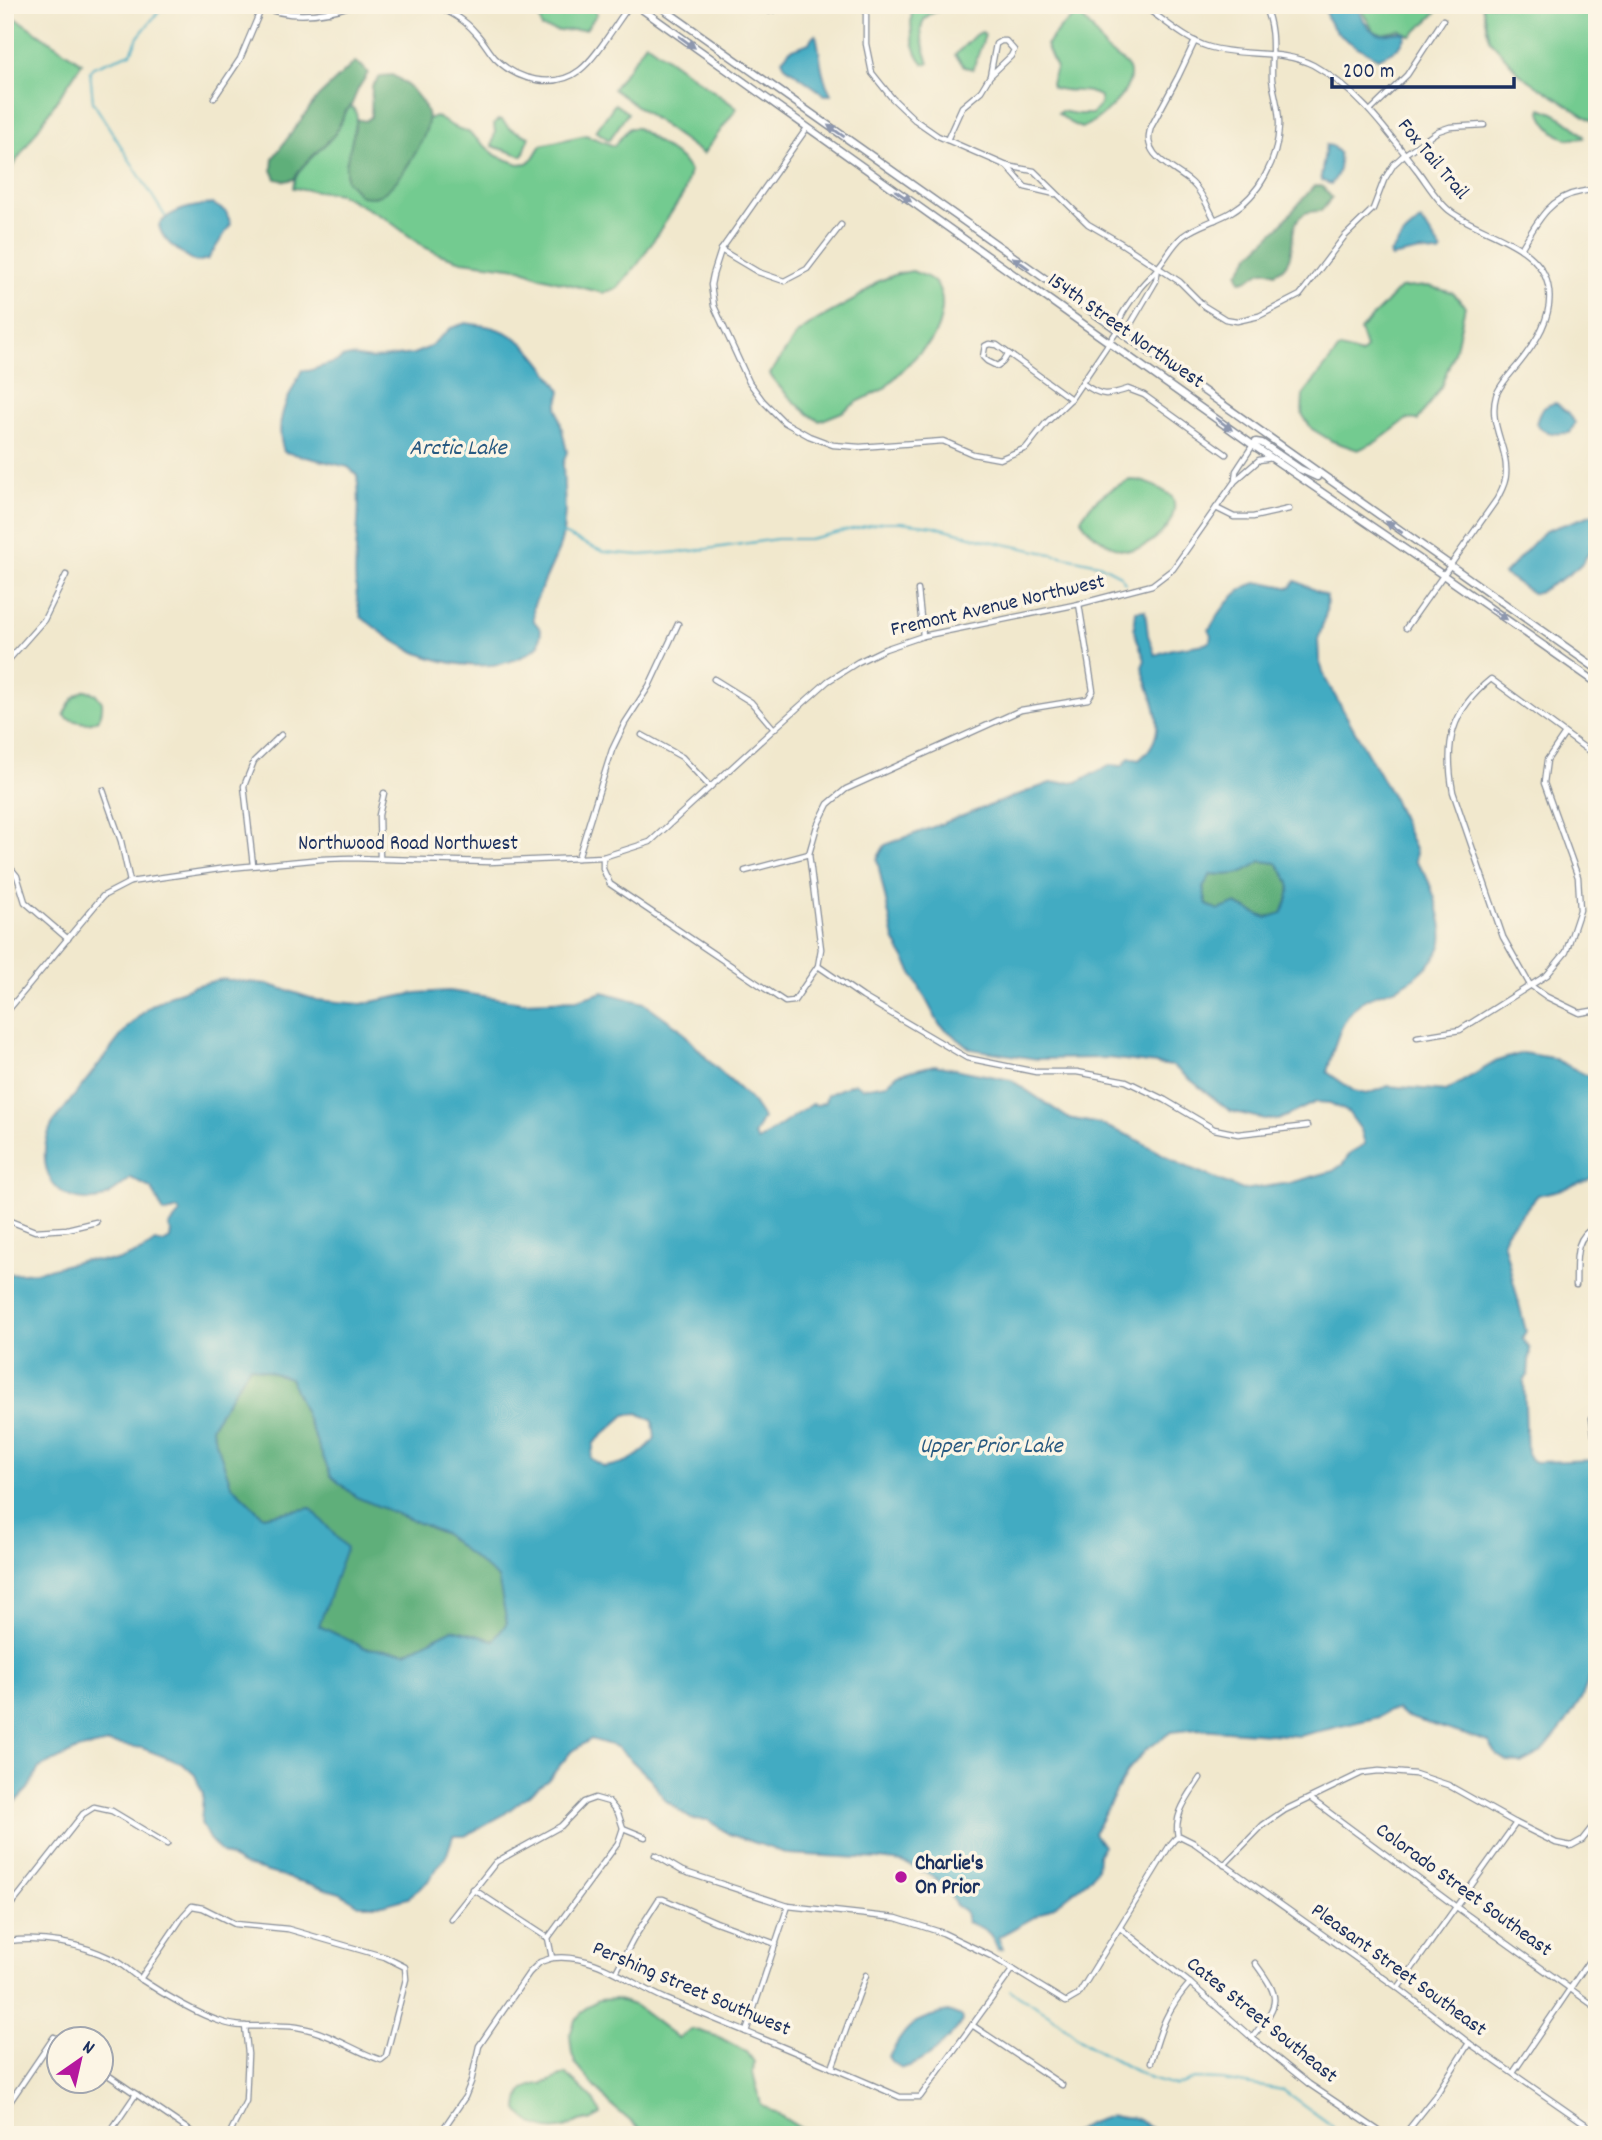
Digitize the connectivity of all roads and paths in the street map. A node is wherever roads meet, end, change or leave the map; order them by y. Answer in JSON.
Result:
{"nodes":[{"id":1,"x":328,"y":5,"type":"edge"},
{"id":2,"x":353,"y":5,"type":"edge"},
{"id":3,"x":435,"y":5,"type":"edge"},
{"id":4,"x":630,"y":5,"type":"edge"},
{"id":5,"x":636,"y":5,"type":"edge"},
{"id":6,"x":657,"y":5,"type":"edge"},
{"id":7,"x":762,"y":5,"type":"edge"},
{"id":8,"x":779,"y":5,"type":"edge"},
{"id":9,"x":866,"y":5,"type":"edge"},
{"id":10,"x":1142,"y":5,"type":"edge"},
{"id":11,"x":1264,"y":5,"type":"edge"},
{"id":12,"x":260,"y":6,"type":"edge"},
{"id":13,"x":330,"y":12,"type":"junction"},
{"id":14,"x":1443,"y":20,"type":"dead end"},
{"id":15,"x":1195,"y":41,"type":"junction"},
{"id":16,"x":1273,"y":55,"type":"junction"},
{"id":17,"x":989,"y":76,"type":"junction"},
{"id":18,"x":214,"y":99,"type":"dead end"},
{"id":19,"x":1370,"y":111,"type":"junction"},
{"id":20,"x":1484,"y":125,"type":"dead end"},
{"id":21,"x":807,"y":128,"type":"junction"},
{"id":22,"x":947,"y":140,"type":"junction"},
{"id":23,"x":1405,"y":154,"type":"junction"},
{"id":24,"x":1007,"y":166,"type":"junction"},
{"id":25,"x":1597,"y":191,"type":"edge"},
{"id":26,"x":1056,"y":194,"type":"junction"},
{"id":27,"x":1216,"y":220,"type":"junction"},
{"id":28,"x":841,"y":225,"type":"dead end"},
{"id":29,"x":1521,"y":249,"type":"junction"},
{"id":30,"x":721,"y":250,"type":"junction"},
{"id":31,"x":1158,"y":268,"type":"junction"},
{"id":32,"x":1117,"y":331,"type":"junction"},
{"id":33,"x":1109,"y":342,"type":"junction"},
{"id":34,"x":1008,"y":354,"type":"junction"},
{"id":35,"x":1082,"y":383,"type":"junction"},
{"id":36,"x":1071,"y":399,"type":"junction"},
{"id":37,"x":1253,"y":445,"type":"junction"},
{"id":38,"x":1226,"y":454,"type":"dead end"},
{"id":39,"x":1272,"y":458,"type":"junction"},
{"id":40,"x":1235,"y":481,"type":"junction"},
{"id":41,"x":1334,"y":486,"type":"junction"},
{"id":42,"x":1216,"y":508,"type":"junction"},
{"id":43,"x":1289,"y":509,"type":"dead end"},
{"id":44,"x":1450,"y":566,"type":"junction"},
{"id":45,"x":65,"y":575,"type":"dead end"},
{"id":46,"x":1443,"y":575,"type":"junction"},
{"id":47,"x":918,"y":590,"type":"dead end"},
{"id":48,"x":1079,"y":604,"type":"junction"},
{"id":49,"x":678,"y":624,"type":"dead end"},
{"id":50,"x":1406,"y":628,"type":"dead end"},
{"id":51,"x":923,"y":636,"type":"junction"},
{"id":52,"x":5,"y":664,"type":"edge"},
{"id":53,"x":1597,"y":670,"type":"edge"},
{"id":54,"x":714,"y":678,"type":"dead end"},
{"id":55,"x":1597,"y":683,"type":"edge"},
{"id":56,"x":774,"y":729,"type":"junction"},
{"id":57,"x":281,"y":735,"type":"dead end"},
{"id":58,"x":642,"y":735,"type":"dead end"},
{"id":59,"x":1564,"y":735,"type":"junction"},
{"id":60,"x":1597,"y":757,"type":"edge"},
{"id":61,"x":710,"y":786,"type":"junction"},
{"id":62,"x":103,"y":790,"type":"dead end"},
{"id":63,"x":384,"y":793,"type":"dead end"},
{"id":64,"x":809,"y":854,"type":"junction"},
{"id":65,"x":603,"y":857,"type":"junction"},
{"id":66,"x":578,"y":858,"type":"junction"},
{"id":67,"x":380,"y":859,"type":"junction"},
{"id":68,"x":5,"y":861,"type":"edge"},
{"id":69,"x":253,"y":865,"type":"junction"},
{"id":70,"x":745,"y":871,"type":"dead end"},
{"id":71,"x":130,"y":882,"type":"junction"},
{"id":72,"x":68,"y":939,"type":"junction"},
{"id":73,"x":817,"y":966,"type":"junction"},
{"id":74,"x":1530,"y":985,"type":"junction"},
{"id":75,"x":1597,"y":1010,"type":"edge"},
{"id":76,"x":5,"y":1014,"type":"edge"},
{"id":77,"x":1418,"y":1037,"type":"dead end"},
{"id":78,"x":1307,"y":1126,"type":"dead end"},
{"id":79,"x":5,"y":1219,"type":"edge"},
{"id":80,"x":96,"y":1222,"type":"dead end"},
{"id":81,"x":1597,"y":1226,"type":"edge"},
{"id":82,"x":1576,"y":1285,"type":"dead end"},
{"id":83,"x":1597,"y":1408,"type":"edge"},
{"id":84,"x":1594,"y":1435,"type":"dead end"},
{"id":85,"x":1200,"y":1778,"type":"dead end"},
{"id":86,"x":1311,"y":1799,"type":"junction"},
{"id":87,"x":1597,"y":1821,"type":"edge"},
{"id":88,"x":1516,"y":1823,"type":"junction"},
{"id":89,"x":623,"y":1828,"type":"junction"},
{"id":90,"x":645,"y":1837,"type":"dead end"},
{"id":91,"x":1179,"y":1837,"type":"junction"},
{"id":92,"x":167,"y":1844,"type":"dead end"},
{"id":93,"x":655,"y":1855,"type":"dead end"},
{"id":94,"x":1224,"y":1866,"type":"junction"},
{"id":95,"x":473,"y":1889,"type":"junction"},
{"id":96,"x":788,"y":1906,"type":"junction"},
{"id":97,"x":1455,"y":1906,"type":"junction"},
{"id":98,"x":5,"y":1910,"type":"edge"},
{"id":99,"x":451,"y":1919,"type":"dead end"},
{"id":100,"x":1120,"y":1928,"type":"junction"},
{"id":101,"x":548,"y":1938,"type":"junction"},
{"id":102,"x":5,"y":1944,"type":"edge"},
{"id":103,"x":776,"y":1944,"type":"junction"},
{"id":104,"x":1597,"y":1949,"type":"edge"},
{"id":105,"x":552,"y":1958,"type":"junction"},
{"id":106,"x":1255,"y":1963,"type":"dead end"},
{"id":107,"x":1013,"y":1969,"type":"junction"},
{"id":108,"x":616,"y":1972,"type":"junction"},
{"id":109,"x":866,"y":1975,"type":"dead end"},
{"id":110,"x":141,"y":1979,"type":"junction"},
{"id":111,"x":1190,"y":1983,"type":"junction"},
{"id":112,"x":1398,"y":1988,"type":"junction"},
{"id":113,"x":1569,"y":1988,"type":"junction"},
{"id":114,"x":1597,"y":2008,"type":"edge"},
{"id":115,"x":972,"y":2025,"type":"junction"},
{"id":116,"x":245,"y":2026,"type":"junction"},
{"id":117,"x":746,"y":2032,"type":"junction"},
{"id":118,"x":1252,"y":2038,"type":"junction"},
{"id":119,"x":1469,"y":2043,"type":"junction"},
{"id":120,"x":46,"y":2050,"type":"edge"},
{"id":121,"x":1151,"y":2062,"type":"dead end"},
{"id":122,"x":832,"y":2068,"type":"junction"},
{"id":123,"x":1513,"y":2073,"type":"junction"},
{"id":124,"x":116,"y":2080,"type":"edge"},
{"id":125,"x":1062,"y":2085,"type":"dead end"},
{"id":126,"x":136,"y":2094,"type":"junction"},
{"id":127,"x":5,"y":2109,"type":"edge"},
{"id":128,"x":1597,"y":2132,"type":"edge"},
{"id":129,"x":108,"y":2135,"type":"edge"},
{"id":130,"x":196,"y":2135,"type":"edge"},
{"id":131,"x":229,"y":2135,"type":"edge"},
{"id":132,"x":439,"y":2135,"type":"edge"},
{"id":133,"x":1385,"y":2135,"type":"edge"},
{"id":134,"x":1404,"y":2135,"type":"edge"}],
"edges":[{"from":1,"to":13,"type":"street"},
{"from":2,"to":13,"type":"street"},
{"from":3,"to":4,"type":"street"},
{"from":5,"to":21,"type":"street","name":"154th Street Northwest","one_way":true},
{"from":32,"to":6,"type":"street","name":"154th Street Northwest","one_way":true},
{"from":7,"to":8,"type":"street"},
{"from":9,"to":22,"type":"street"},
{"from":10,"to":15,"type":"street","name":"Fox Tail Trail"},
{"from":11,"to":16,"type":"street"},
{"from":12,"to":13,"type":"street"},
{"from":12,"to":18,"type":"street"},
{"from":14,"to":19,"type":"street"},
{"from":15,"to":16,"type":"street","name":"Fox Tail Trail"},
{"from":15,"to":27,"type":"street"},
{"from":16,"to":19,"type":"street","name":"Fox Tail Trail"},
{"from":16,"to":27,"type":"street"},
{"from":17,"to":17,"type":"street"},
{"from":17,"to":22,"type":"street"},
{"from":19,"to":23,"type":"street","name":"Fox Tail Trail"},
{"from":20,"to":23,"type":"street"},
{"from":21,"to":30,"type":"street"},
{"from":21,"to":33,"type":"street","name":"154th Street Northwest","one_way":true},
{"from":22,"to":24,"type":"street"},
{"from":23,"to":29,"type":"street","name":"Fox Tail Trail"},
{"from":23,"to":31,"type":"street"},
{"from":24,"to":26,"type":"street"},
{"from":24,"to":26,"type":"street"},
{"from":25,"to":29,"type":"street"},
{"from":26,"to":31,"type":"street"},
{"from":27,"to":31,"type":"street"},
{"from":28,"to":30,"type":"street"},
{"from":29,"to":44,"type":"street","name":"Fox Tail Trail"},
{"from":30,"to":36,"type":"street"},
{"from":31,"to":32,"type":"street"},
{"from":31,"to":32,"type":"street"},
{"from":32,"to":33,"type":"street"},
{"from":32,"to":41,"type":"street","name":"154th Street Northwest"},
{"from":33,"to":35,"type":"street"},
{"from":33,"to":37,"type":"street","name":"154th Street Northwest","one_way":true},
{"from":34,"to":34,"type":"street"},
{"from":34,"to":36,"type":"street"},
{"from":35,"to":36,"type":"street"},
{"from":35,"to":38,"type":"street"},
{"from":37,"to":39,"type":"street","name":"154th Street Northwest"},
{"from":37,"to":40,"type":"street","name":"Fremont Avenue Northwest"},
{"from":37,"to":41,"type":"street"},
{"from":39,"to":40,"type":"street","name":"Fremont Avenue Northwest"},
{"from":39,"to":46,"type":"street","name":"154th Street Northwest"},
{"from":40,"to":42,"type":"street","name":"Fremont Avenue Northwest"},
{"from":44,"to":41,"type":"street","name":"154th Street Northwest","one_way":true},
{"from":42,"to":43,"type":"street"},
{"from":42,"to":48,"type":"street","name":"Fremont Avenue Northwest"},
{"from":44,"to":46,"type":"street","name":"Fox Tail Trail"},
{"from":44,"to":53,"type":"street","name":"154th Street Northwest"},
{"from":45,"to":52,"type":"street"},
{"from":46,"to":50,"type":"street","name":"Fox Tail Trail"},
{"from":46,"to":55,"type":"street","name":"154th Street Northwest","one_way":true},
{"from":47,"to":51,"type":"street"},
{"from":48,"to":51,"type":"street","name":"Fremont Avenue Northwest"},
{"from":48,"to":64,"type":"street"},
{"from":49,"to":66,"type":"street"},
{"from":51,"to":56,"type":"street","name":"Fremont Avenue Northwest"},
{"from":54,"to":56,"type":"street"},
{"from":56,"to":61,"type":"street","name":"Fremont Avenue Northwest"},
{"from":57,"to":69,"type":"street"},
{"from":58,"to":61,"type":"street"},
{"from":59,"to":60,"type":"street"},
{"from":59,"to":74,"type":"street"},
{"from":59,"to":74,"type":"street"},
{"from":61,"to":65,"type":"street","name":"Fremont Avenue Northwest"},
{"from":62,"to":71,"type":"street"},
{"from":63,"to":67,"type":"street"},
{"from":64,"to":70,"type":"street"},
{"from":64,"to":73,"type":"street"},
{"from":65,"to":66,"type":"street","name":"Fremont Avenue Northwest"},
{"from":65,"to":73,"type":"street"},
{"from":66,"to":67,"type":"street","name":"Northwood Road Northwest"},
{"from":67,"to":69,"type":"street","name":"Northwood Road Northwest"},
{"from":68,"to":72,"type":"street"},
{"from":69,"to":71,"type":"street","name":"Northwood Road Northwest"},
{"from":71,"to":72,"type":"street","name":"Northwood Road Northwest"},
{"from":72,"to":76,"type":"street","name":"Northwood Road Northwest"},
{"from":73,"to":78,"type":"street"},
{"from":74,"to":75,"type":"street"},
{"from":74,"to":77,"type":"street"},
{"from":79,"to":80,"type":"street"},
{"from":81,"to":82,"type":"street"},
{"from":83,"to":84,"type":"street"},
{"from":85,"to":91,"type":"street"},
{"from":86,"to":88,"type":"street"},
{"from":86,"to":94,"type":"street"},
{"from":86,"to":97,"type":"street","name":"Colorado Street Southeast"},
{"from":87,"to":88,"type":"street"},
{"from":88,"to":97,"type":"street"},
{"from":89,"to":90,"type":"street"},
{"from":89,"to":95,"type":"street"},
{"from":89,"to":101,"type":"street"},
{"from":91,"to":94,"type":"street","name":"Pleasant Street Southeast"},
{"from":91,"to":100,"type":"street"},
{"from":92,"to":98,"type":"street"},
{"from":93,"to":96,"type":"street"},
{"from":94,"to":112,"type":"street","name":"Pleasant Street Southeast"},
{"from":95,"to":99,"type":"street"},
{"from":95,"to":101,"type":"street"},
{"from":96,"to":103,"type":"street"},
{"from":96,"to":107,"type":"street"},
{"from":97,"to":112,"type":"street"},
{"from":97,"to":113,"type":"street","name":"Colorado Street Southeast"},
{"from":100,"to":107,"type":"street"},
{"from":100,"to":111,"type":"street","name":"Cates Street Southeast"},
{"from":101,"to":105,"type":"street"},
{"from":102,"to":110,"type":"street"},
{"from":103,"to":108,"type":"street"},
{"from":103,"to":117,"type":"street"},
{"from":104,"to":113,"type":"street"},
{"from":105,"to":108,"type":"street","name":"Pershing Street Southwest"},
{"from":105,"to":132,"type":"street"},
{"from":106,"to":118,"type":"street"},
{"from":107,"to":115,"type":"street"},
{"from":108,"to":117,"type":"street","name":"Pershing Street Southwest"},
{"from":109,"to":122,"type":"street"},
{"from":110,"to":116,"type":"street"},
{"from":110,"to":116,"type":"street"},
{"from":111,"to":118,"type":"street","name":"Cates Street Southeast"},
{"from":111,"to":121,"type":"street"},
{"from":112,"to":119,"type":"street","name":"Pleasant Street Southeast"},
{"from":113,"to":114,"type":"street","name":"Colorado Street Southeast"},
{"from":113,"to":123,"type":"street"},
{"from":115,"to":122,"type":"street","name":"Pershing Street Southwest"},
{"from":115,"to":125,"type":"street"},
{"from":116,"to":131,"type":"street"},
{"from":117,"to":122,"type":"street","name":"Pershing Street Southwest"},
{"from":118,"to":133,"type":"street","name":"Cates Street Southeast"},
{"from":119,"to":123,"type":"street","name":"Pleasant Street Southeast"},
{"from":119,"to":134,"type":"street"},
{"from":120,"to":127,"type":"street"},
{"from":123,"to":128,"type":"street","name":"Pleasant Street Southeast"},
{"from":124,"to":126,"type":"street"},
{"from":126,"to":129,"type":"street"},
{"from":126,"to":130,"type":"street"}]}
